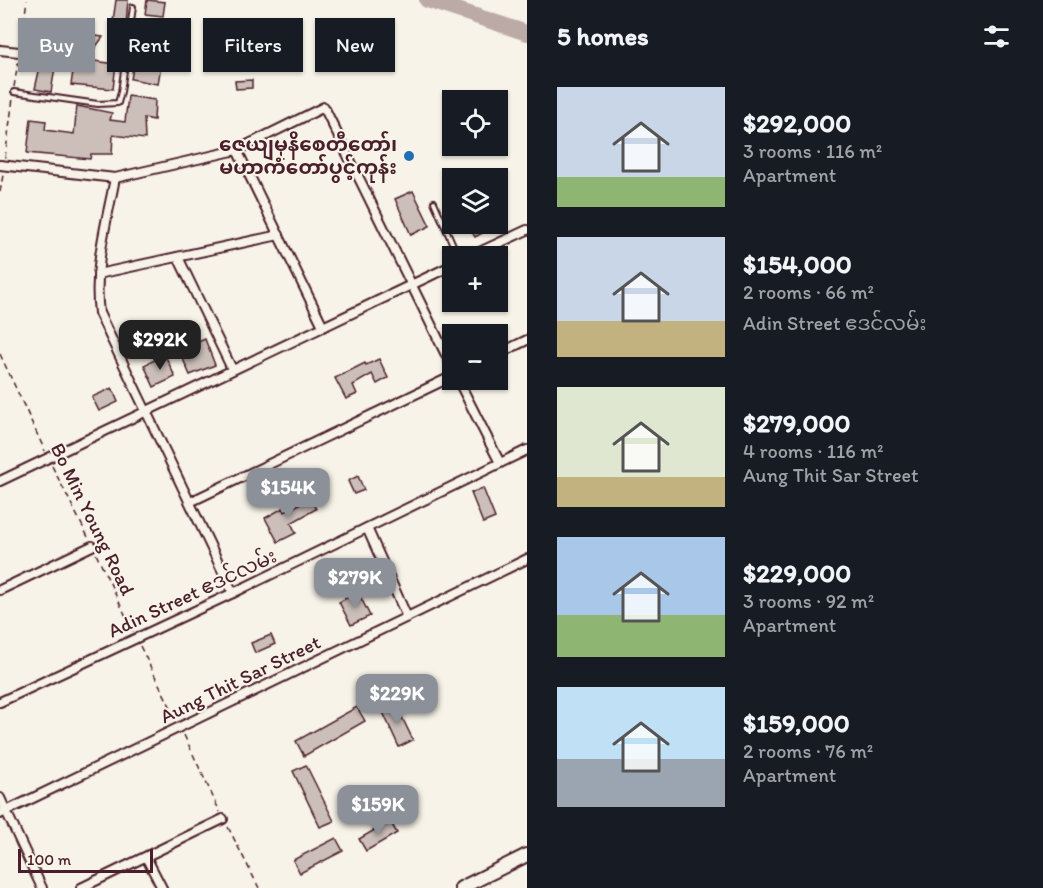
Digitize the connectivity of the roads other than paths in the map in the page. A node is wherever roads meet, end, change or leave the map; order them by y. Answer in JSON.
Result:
{"nodes":[{"id":1,"x":133,"y":7,"type":"dead end"},
{"id":2,"x":0,"y":50,"type":"edge"},
{"id":3,"x":18,"y":52,"type":"edge"},
{"id":4,"x":14,"y":92,"type":"dead end"},
{"id":5,"x":237,"y":150,"type":"junction"},
{"id":6,"x":0,"y":165,"type":"edge"},
{"id":7,"x":116,"y":178,"type":"junction"},
{"id":8,"x":434,"y":202,"type":"dead end"},
{"id":9,"x":527,"y":230,"type":"edge"},
{"id":10,"x":279,"y":235,"type":"junction"},
{"id":11,"x":454,"y":246,"type":"edge"},
{"id":12,"x":493,"y":246,"type":"edge"},
{"id":13,"x":178,"y":257,"type":"junction"},
{"id":14,"x":442,"y":270,"type":"edge"},
{"id":15,"x":98,"y":274,"type":"junction"},
{"id":16,"x":413,"y":284,"type":"junction"},
{"id":17,"x":323,"y":326,"type":"junction"},
{"id":18,"x":527,"y":340,"type":"edge"},
{"id":19,"x":442,"y":346,"type":"edge"},
{"id":20,"x":508,"y":349,"type":"edge"},
{"id":21,"x":232,"y":369,"type":"junction"},
{"id":22,"x":442,"y":381,"type":"edge"},
{"id":23,"x":463,"y":390,"type":"edge"},
{"id":24,"x":147,"y":411,"type":"junction"},
{"id":25,"x":527,"y":450,"type":"edge"},
{"id":26,"x":500,"y":464,"type":"junction"},
{"id":27,"x":0,"y":481,"type":"edge"},
{"id":28,"x":190,"y":502,"type":"junction"},
{"id":29,"x":367,"y":528,"type":"junction"},
{"id":30,"x":92,"y":546,"type":"road end"},
{"id":31,"x":527,"y":559,"type":"edge"},
{"id":32,"x":0,"y":590,"type":"edge"},
{"id":33,"x":232,"y":593,"type":"junction"},
{"id":34,"x":406,"y":618,"type":"junction"},
{"id":35,"x":0,"y":702,"type":"edge"},
{"id":36,"x":0,"y":798,"type":"edge"},
{"id":37,"x":3,"y":813,"type":"edge"},
{"id":38,"x":223,"y":819,"type":"road end"},
{"id":39,"x":527,"y":855,"type":"edge"},
{"id":40,"x":146,"y":857,"type":"junction"},
{"id":41,"x":42,"y":888,"type":"edge"},
{"id":42,"x":81,"y":888,"type":"edge"},
{"id":43,"x":162,"y":888,"type":"edge"},
{"id":44,"x":461,"y":888,"type":"edge"}],
"edges":[{"from":1,"to":4,"type":"lane"},
{"from":2,"to":3,"type":"street"},
{"from":5,"to":7,"type":"street"},
{"from":5,"to":10,"type":"street"},
{"from":5,"to":16,"type":"street"},
{"from":6,"to":7,"type":"street"},
{"from":7,"to":15,"type":"street"},
{"from":8,"to":11,"type":"lane"},
{"from":9,"to":12,"type":"street"},
{"from":10,"to":13,"type":"street"},
{"from":10,"to":17,"type":"street"},
{"from":13,"to":15,"type":"street"},
{"from":13,"to":21,"type":"street"},
{"from":14,"to":16,"type":"street"},
{"from":15,"to":24,"type":"street"},
{"from":16,"to":17,"type":"street"},
{"from":16,"to":19,"type":"street"},
{"from":17,"to":21,"type":"street"},
{"from":18,"to":20,"type":"street"},
{"from":21,"to":24,"type":"street"},
{"from":22,"to":28,"type":"street"},
{"from":23,"to":26,"type":"street"},
{"from":24,"to":27,"type":"street"},
{"from":24,"to":28,"type":"street"},
{"from":25,"to":26,"type":"street","name":"Adin Street ဧဒင်လမ်း"},
{"from":26,"to":29,"type":"street","name":"Adin Street ဧဒင်လမ်း"},
{"from":28,"to":33,"type":"street"},
{"from":29,"to":33,"type":"street","name":"Adin Street ဧဒင်လမ်း"},
{"from":29,"to":34,"type":"street"},
{"from":30,"to":32,"type":"street"},
{"from":31,"to":34,"type":"street","name":"Aung Thit Sar Street"},
{"from":33,"to":35,"type":"street","name":"Adin Street ဧဒင်လမ်း"},
{"from":34,"to":37,"type":"street","name":"Aung Thit Sar Street"},
{"from":36,"to":37,"type":"street"},
{"from":37,"to":41,"type":"street"},
{"from":38,"to":40,"type":"street"},
{"from":39,"to":44,"type":"main road"},
{"from":40,"to":42,"type":"street"},
{"from":40,"to":43,"type":"street"}]}
